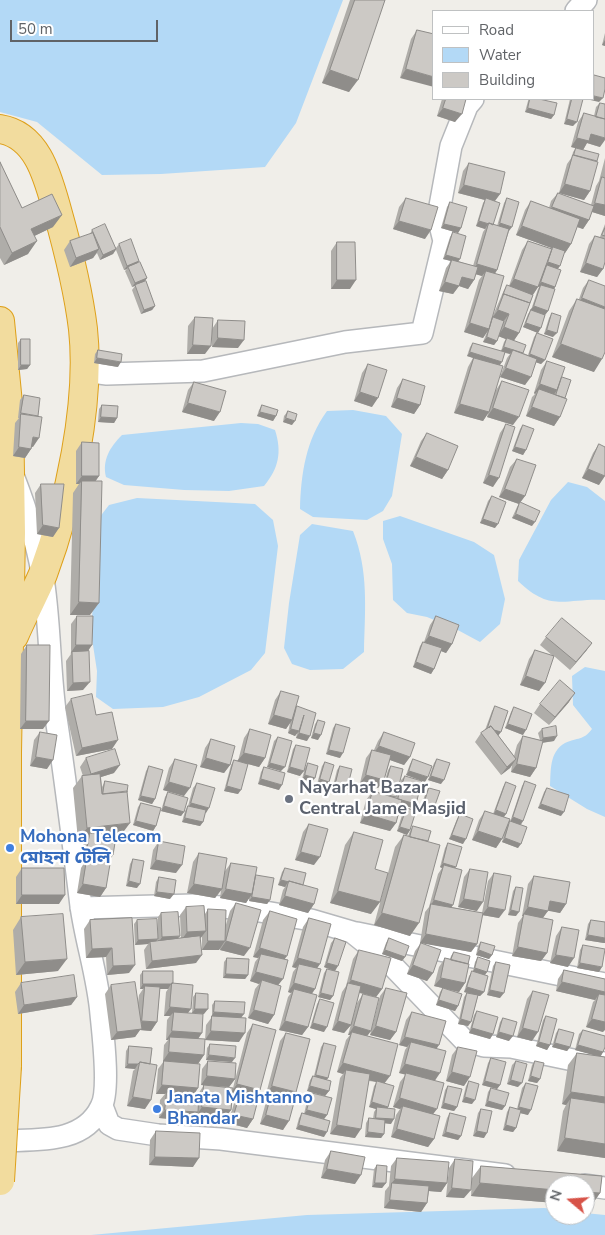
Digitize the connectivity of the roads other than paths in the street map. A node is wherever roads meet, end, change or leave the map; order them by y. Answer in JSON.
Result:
{"nodes":[{"id":1,"x":586,"y":0,"type":"edge"},
{"id":2,"x":577,"y":10,"type":"edge"},
{"id":3,"x":472,"y":100,"type":"edge"},
{"id":4,"x":0,"y":128,"type":"edge"},
{"id":5,"x":0,"y":321,"type":"edge"},
{"id":6,"x":84,"y":371,"type":"junction"},
{"id":7,"x":9,"y":465,"type":"junction"},
{"id":8,"x":42,"y":574,"type":"junction"},
{"id":9,"x":9,"y":645,"type":"junction"},
{"id":10,"x":82,"y":908,"type":"junction"},
{"id":11,"x":352,"y":932,"type":"junction"},
{"id":12,"x":605,"y":984,"type":"edge"},
{"id":13,"x":605,"y":1064,"type":"edge"},
{"id":14,"x":102,"y":1106,"type":"junction"},
{"id":15,"x":0,"y":1141,"type":"edge"},
{"id":16,"x":529,"y":1178,"type":"edge"},
{"id":17,"x":0,"y":1181,"type":"edge"}],
"edges":[{"from":1,"to":2,"type":"street"},
{"from":3,"to":6,"type":"street"},
{"from":4,"to":6,"type":"highway"},
{"from":5,"to":7,"type":"highway"},
{"from":6,"to":8,"type":"highway"},
{"from":7,"to":8,"type":"street"},
{"from":7,"to":9,"type":"highway"},
{"from":8,"to":9,"type":"highway"},
{"from":8,"to":10,"type":"street"},
{"from":9,"to":17,"type":"highway","bridge":true},
{"from":10,"to":11,"type":"street"},
{"from":10,"to":14,"type":"street"},
{"from":11,"to":12,"type":"street"},
{"from":11,"to":13,"type":"street"},
{"from":14,"to":15,"type":"street"},
{"from":14,"to":16,"type":"street"}]}
